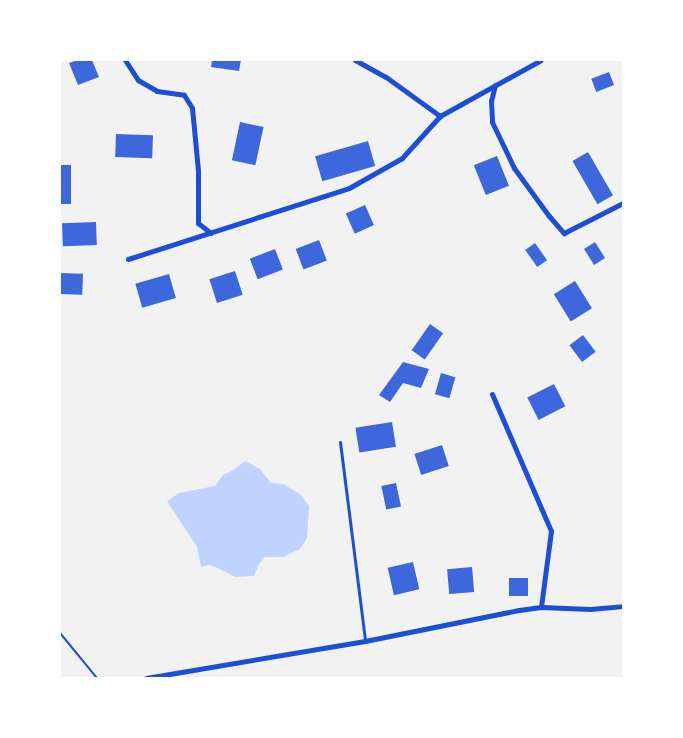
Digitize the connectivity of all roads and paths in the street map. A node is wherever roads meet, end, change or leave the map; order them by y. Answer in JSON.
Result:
{"nodes":[{"id":1,"x":125,"y":60,"type":"edge"},
{"id":2,"x":355,"y":60,"type":"edge"},
{"id":3,"x":541,"y":60,"type":"edge"},
{"id":4,"x":495,"y":85,"type":"junction"},
{"id":5,"x":440,"y":116,"type":"junction"},
{"id":6,"x":623,"y":203,"type":"edge"},
{"id":7,"x":211,"y":233,"type":"junction"},
{"id":8,"x":128,"y":259,"type":"dead end"},
{"id":9,"x":492,"y":394,"type":"dead end"},
{"id":10,"x":340,"y":442,"type":"dead end"},
{"id":11,"x":623,"y":606,"type":"edge"},
{"id":12,"x":541,"y":607,"type":"junction"},
{"id":13,"x":60,"y":633,"type":"edge"},
{"id":14,"x":365,"y":641,"type":"junction"},
{"id":15,"x":97,"y":678,"type":"edge"},
{"id":16,"x":146,"y":678,"type":"edge"}],
"edges":[{"from":1,"to":7,"type":"street"},
{"from":2,"to":5,"type":"street"},
{"from":3,"to":4,"type":"street"},
{"from":4,"to":5,"type":"street"},
{"from":4,"to":6,"type":"street"},
{"from":5,"to":7,"type":"street"},
{"from":7,"to":8,"type":"street"},
{"from":9,"to":12,"type":"street"},
{"from":10,"to":14,"type":"lane"},
{"from":11,"to":12,"type":"street"},
{"from":12,"to":14,"type":"street"},
{"from":13,"to":15,"type":"path"},
{"from":14,"to":16,"type":"street"}]}
